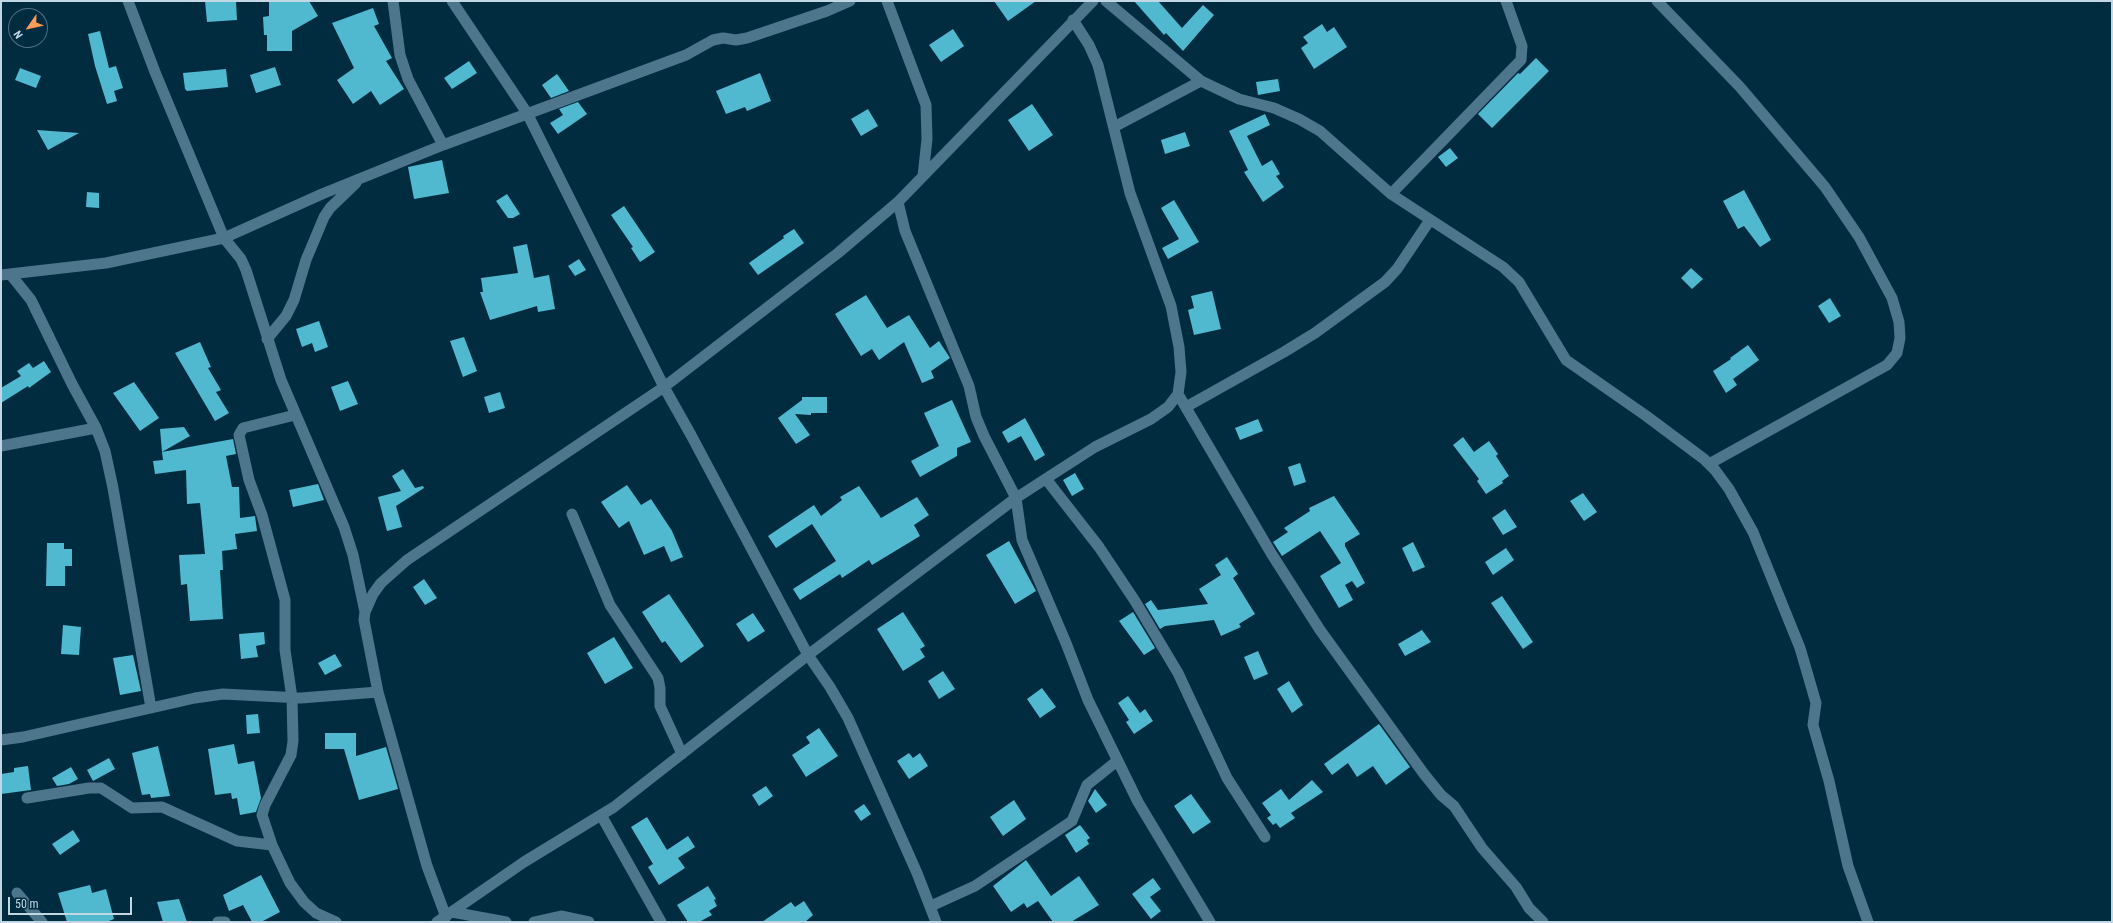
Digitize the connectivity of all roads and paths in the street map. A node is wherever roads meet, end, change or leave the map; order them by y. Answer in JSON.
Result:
{"nodes":[{"id":1,"x":128,"y":1,"type":"edge"},
{"id":2,"x":393,"y":1,"type":"edge"},
{"id":3,"x":452,"y":1,"type":"edge"},
{"id":4,"x":850,"y":1,"type":"edge"},
{"id":5,"x":887,"y":1,"type":"edge"},
{"id":6,"x":1093,"y":1,"type":"edge"},
{"id":7,"x":1106,"y":1,"type":"edge"},
{"id":8,"x":1506,"y":1,"type":"edge"},
{"id":9,"x":1657,"y":1,"type":"edge"},
{"id":10,"x":1073,"y":20,"type":"junction"},
{"id":11,"x":1201,"y":81,"type":"junction"},
{"id":12,"x":527,"y":113,"type":"junction"},
{"id":13,"x":1114,"y":127,"type":"junction"},
{"id":14,"x":443,"y":145,"type":"junction"},
{"id":15,"x":923,"y":176,"type":"junction"},
{"id":16,"x":359,"y":180,"type":"junction"},
{"id":17,"x":1390,"y":194,"type":"junction"},
{"id":18,"x":898,"y":202,"type":"junction"},
{"id":19,"x":1430,"y":220,"type":"junction"},
{"id":20,"x":224,"y":238,"type":"junction"},
{"id":21,"x":6,"y":274,"type":"edge"},
{"id":22,"x":267,"y":339,"type":"junction"},
{"id":23,"x":664,"y":387,"type":"junction"},
{"id":24,"x":1178,"y":394,"type":"junction"},
{"id":25,"x":1186,"y":408,"type":"junction"},
{"id":26,"x":295,"y":415,"type":"junction"},
{"id":27,"x":96,"y":428,"type":"junction"},
{"id":28,"x":1,"y":446,"type":"edge"},
{"id":29,"x":1709,"y":464,"type":"junction"},
{"id":30,"x":1046,"y":479,"type":"junction"},
{"id":31,"x":1016,"y":498,"type":"junction"},
{"id":32,"x":572,"y":514,"type":"dead end"},
{"id":33,"x":365,"y":612,"type":"junction"},
{"id":34,"x":808,"y":655,"type":"junction"},
{"id":35,"x":378,"y":692,"type":"junction"},
{"id":36,"x":292,"y":698,"type":"junction"},
{"id":37,"x":150,"y":708,"type":"junction"},
{"id":38,"x":1,"y":740,"type":"edge"},
{"id":39,"x":682,"y":754,"type":"junction"},
{"id":40,"x":1117,"y":762,"type":"junction"},
{"id":41,"x":28,"y":798,"type":"dead end"},
{"id":42,"x":601,"y":815,"type":"junction"},
{"id":43,"x":1265,"y":837,"type":"dead end"},
{"id":44,"x":272,"y":845,"type":"junction"},
{"id":45,"x":17,"y":893,"type":"dead end"},
{"id":46,"x":931,"y":906,"type":"junction"},
{"id":47,"x":445,"y":917,"type":"edge"},
{"id":48,"x":42,"y":922,"type":"edge"},
{"id":49,"x":218,"y":922,"type":"edge"},
{"id":50,"x":225,"y":922,"type":"edge"},
{"id":51,"x":336,"y":922,"type":"edge"},
{"id":52,"x":506,"y":922,"type":"edge"},
{"id":53,"x":534,"y":922,"type":"edge"},
{"id":54,"x":589,"y":922,"type":"edge"},
{"id":55,"x":661,"y":922,"type":"edge"},
{"id":56,"x":936,"y":922,"type":"edge"},
{"id":57,"x":1210,"y":922,"type":"edge"},
{"id":58,"x":1544,"y":922,"type":"edge"},
{"id":59,"x":1868,"y":922,"type":"edge"}],
"edges":[{"from":1,"to":20,"type":"street"},
{"from":2,"to":14,"type":"street"},
{"from":3,"to":12,"type":"street"},
{"from":4,"to":12,"type":"street"},
{"from":5,"to":15,"type":"street"},
{"from":6,"to":10,"type":"street"},
{"from":7,"to":11,"type":"street"},
{"from":8,"to":17,"type":"street"},
{"from":9,"to":29,"type":"street"},
{"from":10,"to":13,"type":"street"},
{"from":10,"to":15,"type":"street"},
{"from":11,"to":13,"type":"street"},
{"from":11,"to":17,"type":"street"},
{"from":12,"to":14,"type":"street"},
{"from":12,"to":23,"type":"street"},
{"from":13,"to":24,"type":"street"},
{"from":14,"to":16,"type":"street"},
{"from":15,"to":18,"type":"street"},
{"from":16,"to":20,"type":"street"},
{"from":16,"to":22,"type":"street"},
{"from":17,"to":19,"type":"street"},
{"from":18,"to":23,"type":"street"},
{"from":18,"to":31,"type":"street"},
{"from":19,"to":25,"type":"street"},
{"from":19,"to":29,"type":"street"},
{"from":20,"to":21,"type":"street"},
{"from":20,"to":22,"type":"street"},
{"from":21,"to":27,"type":"street"},
{"from":22,"to":26,"type":"street"},
{"from":23,"to":33,"type":"street"},
{"from":23,"to":34,"type":"street"},
{"from":24,"to":25,"type":"street"},
{"from":24,"to":30,"type":"street"},
{"from":25,"to":58,"type":"street"},
{"from":26,"to":33,"type":"street"},
{"from":26,"to":36,"type":"street"},
{"from":27,"to":28,"type":"street"},
{"from":27,"to":37,"type":"street"},
{"from":29,"to":59,"type":"street"},
{"from":30,"to":31,"type":"street"},
{"from":30,"to":43,"type":"street"},
{"from":31,"to":34,"type":"street"},
{"from":31,"to":40,"type":"street"},
{"from":32,"to":39,"type":"street"},
{"from":33,"to":35,"type":"street"},
{"from":34,"to":39,"type":"street"},
{"from":34,"to":46,"type":"street"},
{"from":35,"to":36,"type":"street"},
{"from":35,"to":47,"type":"street"},
{"from":36,"to":37,"type":"street"},
{"from":36,"to":44,"type":"street"},
{"from":37,"to":38,"type":"street"},
{"from":39,"to":42,"type":"street"},
{"from":40,"to":46,"type":"street"},
{"from":40,"to":57,"type":"street"},
{"from":41,"to":44,"type":"street"},
{"from":42,"to":47,"type":"street"},
{"from":42,"to":55,"type":"street"},
{"from":44,"to":51,"type":"street"},
{"from":45,"to":48,"type":"street"},
{"from":46,"to":56,"type":"street"},
{"from":47,"to":52,"type":"street"},
{"from":49,"to":50,"type":"street"},
{"from":53,"to":54,"type":"street"}]}
